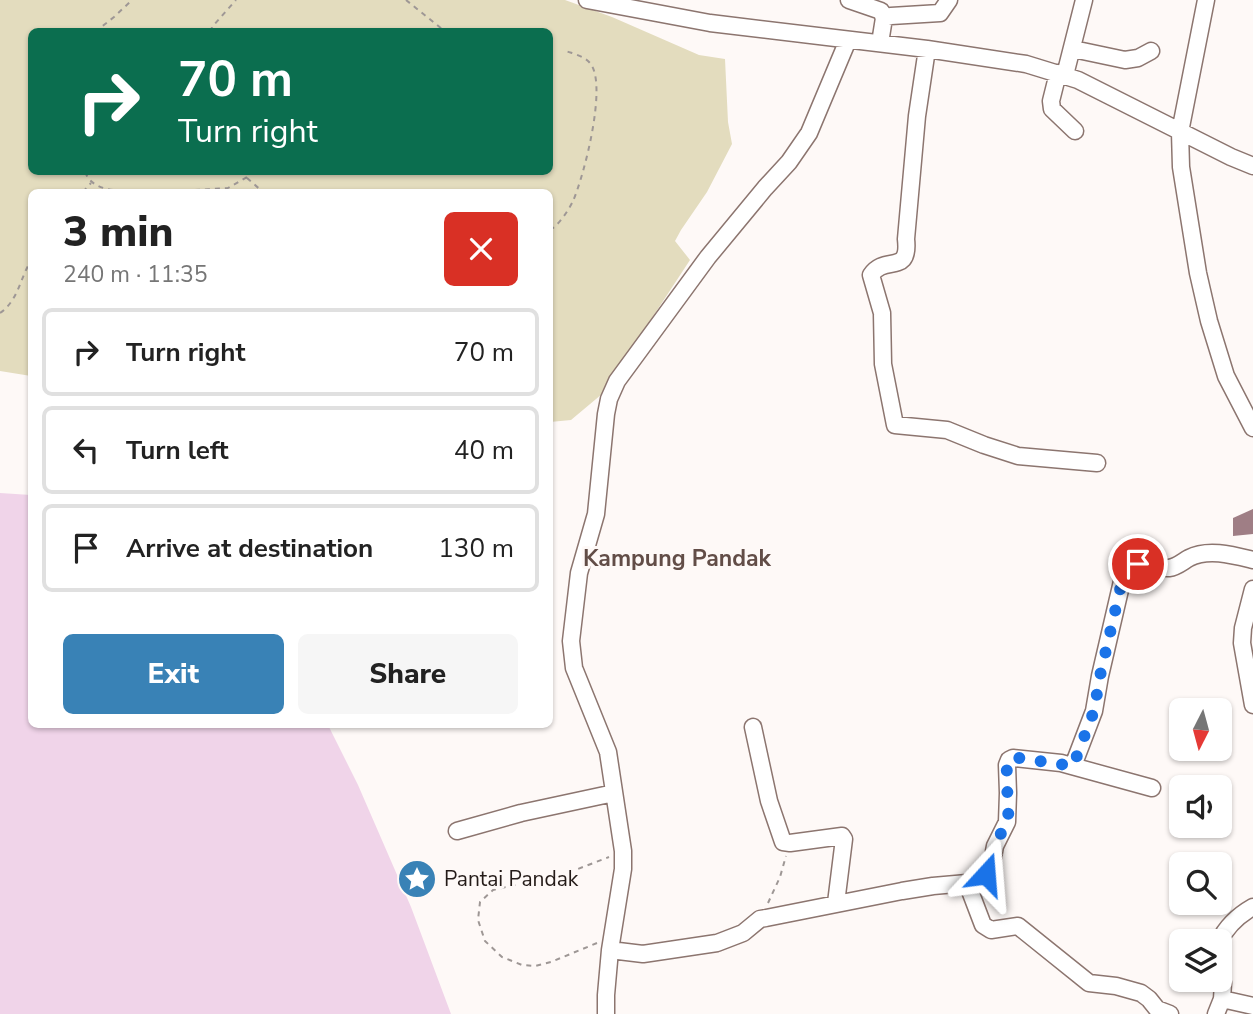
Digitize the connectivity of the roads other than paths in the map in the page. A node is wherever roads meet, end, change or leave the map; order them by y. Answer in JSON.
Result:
{"nodes":[{"id":1,"x":589,"y":0,"type":"edge"},
{"id":2,"x":849,"y":0,"type":"edge"},
{"id":3,"x":949,"y":0,"type":"edge"},
{"id":4,"x":1084,"y":0,"type":"edge"},
{"id":5,"x":1206,"y":0,"type":"edge"},
{"id":6,"x":890,"y":11,"type":"edge"},
{"id":7,"x":848,"y":40,"type":"junction"},
{"id":8,"x":880,"y":43,"type":"junction"},
{"id":9,"x":927,"y":49,"type":"junction"},
{"id":10,"x":1073,"y":49,"type":"junction"},
{"id":11,"x":1151,"y":51,"type":"dead end"},
{"id":12,"x":1062,"y":74,"type":"junction"},
{"id":13,"x":1075,"y":131,"type":"dead end"},
{"id":14,"x":1180,"y":132,"type":"junction"},
{"id":15,"x":1253,"y":169,"type":"edge"},
{"id":16,"x":1253,"y":428,"type":"edge"},
{"id":17,"x":1097,"y":463,"type":"dead end"},
{"id":18,"x":1253,"y":560,"type":"edge"},
{"id":19,"x":1253,"y":589,"type":"edge"},
{"id":20,"x":1253,"y":705,"type":"edge"},
{"id":21,"x":753,"y":727,"type":"dead end"},
{"id":22,"x":1073,"y":766,"type":"junction"},
{"id":23,"x":1152,"y":788,"type":"dead end"},
{"id":24,"x":614,"y":793,"type":"junction"},
{"id":25,"x":457,"y":831,"type":"dead end"},
{"id":26,"x":967,"y":883,"type":"junction"},
{"id":27,"x":836,"y":903,"type":"junction"},
{"id":28,"x":1253,"y":907,"type":"edge"},
{"id":29,"x":1227,"y":929,"type":"edge"},
{"id":30,"x":611,"y":944,"type":"junction"},
{"id":31,"x":1253,"y":1006,"type":"edge"},
{"id":32,"x":1219,"y":1007,"type":"edge"},
{"id":33,"x":606,"y":1014,"type":"edge"},
{"id":34,"x":1170,"y":1014,"type":"edge"}],
"edges":[{"from":1,"to":7,"type":"street"},
{"from":2,"to":6,"type":"street"},
{"from":3,"to":6,"type":"street"},
{"from":4,"to":10,"type":"street"},
{"from":5,"to":14,"type":"street"},
{"from":6,"to":8,"type":"street"},
{"from":7,"to":8,"type":"street"},
{"from":7,"to":24,"type":"street"},
{"from":8,"to":9,"type":"street"},
{"from":9,"to":12,"type":"street"},
{"from":9,"to":17,"type":"street"},
{"from":10,"to":11,"type":"street"},
{"from":10,"to":12,"type":"street"},
{"from":12,"to":13,"type":"street"},
{"from":12,"to":14,"type":"street"},
{"from":14,"to":15,"type":"street"},
{"from":14,"to":16,"type":"street"},
{"from":18,"to":22,"type":"street"},
{"from":19,"to":20,"type":"street"},
{"from":21,"to":27,"type":"street"},
{"from":22,"to":23,"type":"street"},
{"from":22,"to":26,"type":"street"},
{"from":24,"to":25,"type":"street"},
{"from":24,"to":30,"type":"street"},
{"from":26,"to":27,"type":"street"},
{"from":26,"to":34,"type":"street"},
{"from":27,"to":30,"type":"street"},
{"from":28,"to":29,"type":"street"},
{"from":30,"to":33,"type":"street"},
{"from":31,"to":32,"type":"street"}]}
